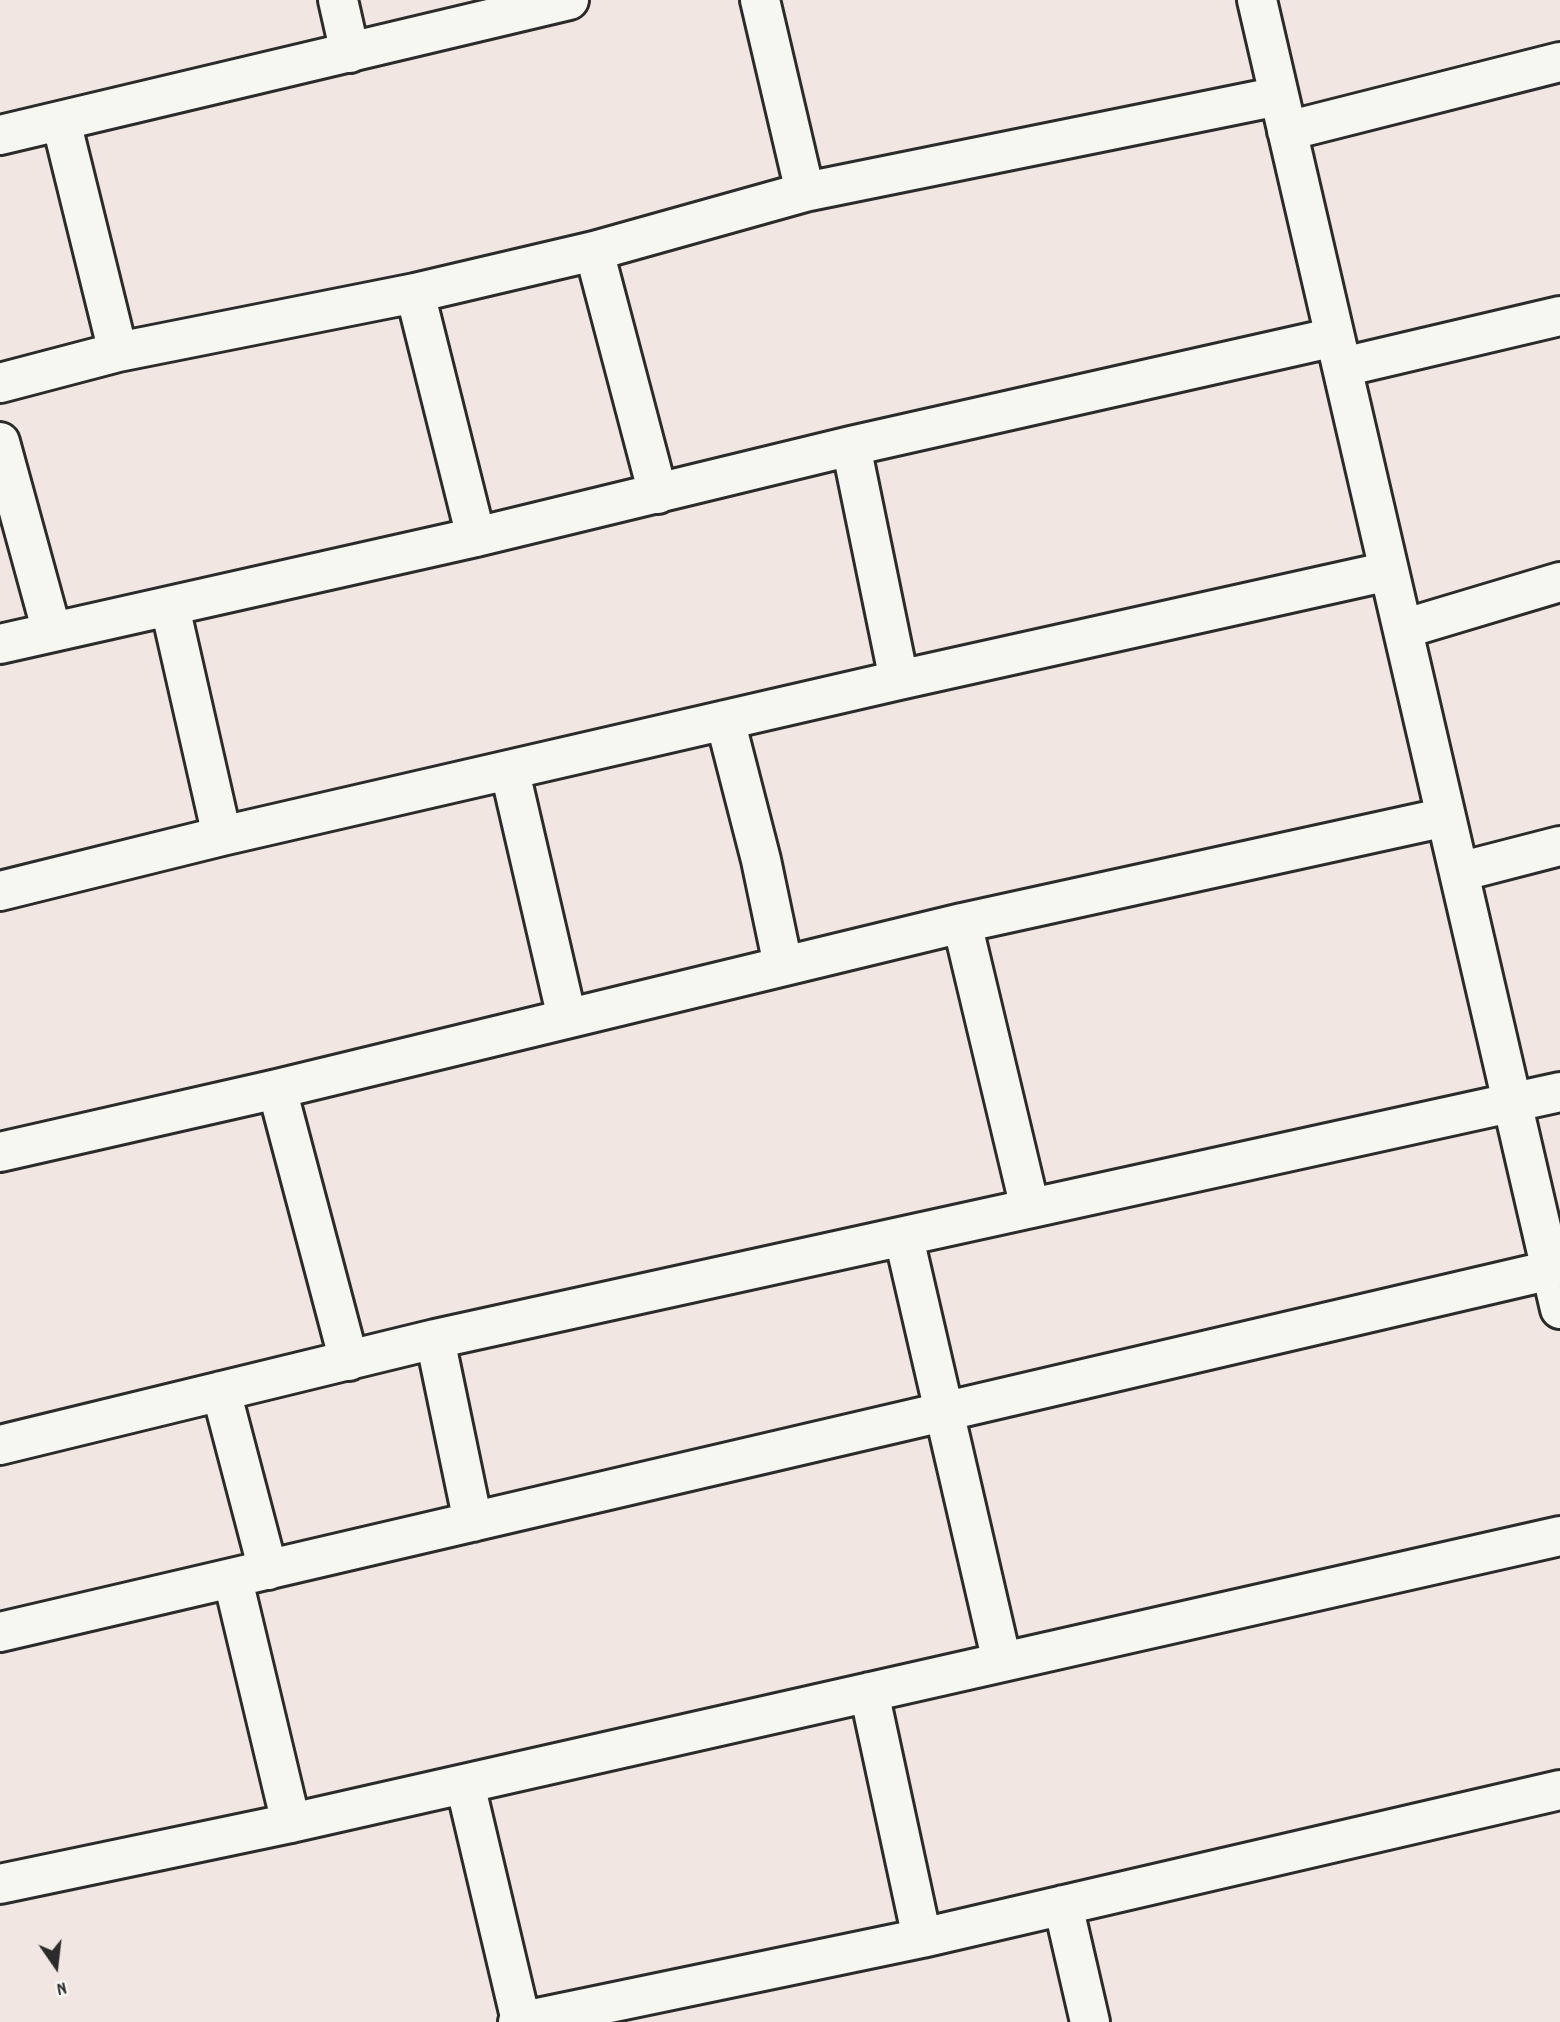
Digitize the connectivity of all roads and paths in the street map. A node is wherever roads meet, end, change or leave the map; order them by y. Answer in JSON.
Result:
{"nodes":[{"id":1,"x":338,"y":0,"type":"edge"},
{"id":2,"x":760,"y":0,"type":"edge"},
{"id":3,"x":1257,"y":0,"type":"edge"},
{"id":4,"x":545,"y":3,"type":"edge"},
{"id":5,"x":349,"y":53,"type":"junction"},
{"id":6,"x":1560,"y":62,"type":"edge"},
{"id":7,"x":1283,"y":114,"type":"junction"},
{"id":8,"x":61,"y":121,"type":"junction"},
{"id":9,"x":0,"y":135,"type":"edge"},
{"id":10,"x":805,"y":192,"type":"junction"},
{"id":11,"x":594,"y":251,"type":"junction"},
{"id":12,"x":415,"y":293,"type":"junction"},
{"id":13,"x":1560,"y":316,"type":"edge"},
{"id":14,"x":118,"y":352,"type":"junction"},
{"id":15,"x":1339,"y":352,"type":"junction"},
{"id":16,"x":0,"y":383,"type":"edge"},
{"id":17,"x":0,"y":442,"type":"edge"},
{"id":18,"x":851,"y":446,"type":"junction"},
{"id":19,"x":658,"y":494,"type":"junction"},
{"id":20,"x":476,"y":537,"type":"junction"},
{"id":21,"x":1389,"y":570,"type":"junction"},
{"id":22,"x":1560,"y":582,"type":"edge"},
{"id":23,"x":170,"y":607,"type":"junction"},
{"id":24,"x":1403,"y":629,"type":"junction"},
{"id":25,"x":52,"y":632,"type":"junction"},
{"id":26,"x":0,"y":644,"type":"edge"},
{"id":27,"x":899,"y":680,"type":"junction"},
{"id":28,"x":725,"y":720,"type":"junction"},
{"id":29,"x":510,"y":772,"type":"junction"},
{"id":30,"x":1446,"y":817,"type":"junction"},
{"id":31,"x":222,"y":836,"type":"junction"},
{"id":32,"x":1560,"y":846,"type":"edge"},
{"id":33,"x":1459,"y":872,"type":"junction"},
{"id":34,"x":0,"y":891,"type":"edge"},
{"id":35,"x":962,"y":923,"type":"junction"},
{"id":36,"x":783,"y":965,"type":"junction"},
{"id":37,"x":567,"y":1018,"type":"junction"},
{"id":38,"x":277,"y":1089,"type":"junction"},
{"id":39,"x":1560,"y":1092,"type":"edge"},
{"id":40,"x":1513,"y":1103,"type":"junction"},
{"id":41,"x":0,"y":1152,"type":"edge"},
{"id":42,"x":1030,"y":1208,"type":"junction"},
{"id":43,"x":904,"y":1238,"type":"junction"},
{"id":44,"x":1551,"y":1270,"type":"junction"},
{"id":45,"x":1560,"y":1309,"type":"edge"},
{"id":46,"x":435,"y":1339,"type":"junction"},
{"id":47,"x":349,"y":1361,"type":"junction"},
{"id":48,"x":221,"y":1391,"type":"junction"},
{"id":49,"x":946,"y":1412,"type":"junction"},
{"id":50,"x":0,"y":1445,"type":"edge"},
{"id":51,"x":473,"y":1522,"type":"junction"},
{"id":52,"x":1560,"y":1536,"type":"edge"},
{"id":53,"x":251,"y":1575,"type":"junction"},
{"id":54,"x":0,"y":1632,"type":"edge"},
{"id":55,"x":1002,"y":1662,"type":"junction"},
{"id":56,"x":869,"y":1692,"type":"junction"},
{"id":57,"x":465,"y":1784,"type":"junction"},
{"id":58,"x":1560,"y":1790,"type":"edge"},
{"id":59,"x":290,"y":1823,"type":"junction"},
{"id":60,"x":0,"y":1884,"type":"edge"},
{"id":61,"x":1063,"y":1905,"type":"junction"},
{"id":62,"x":922,"y":1938,"type":"junction"},
{"id":63,"x":520,"y":2022,"type":"edge"},
{"id":64,"x":1090,"y":2022,"type":"edge"}],
"edges":[{"from":1,"to":5,"type":"street"},
{"from":2,"to":10,"type":"street"},
{"from":3,"to":7,"type":"street"},
{"from":4,"to":5,"type":"street"},
{"from":5,"to":8,"type":"street"},
{"from":6,"to":7,"type":"street"},
{"from":7,"to":10,"type":"street"},
{"from":7,"to":15,"type":"street"},
{"from":8,"to":9,"type":"street"},
{"from":8,"to":14,"type":"street"},
{"from":10,"to":11,"type":"street"},
{"from":11,"to":12,"type":"street"},
{"from":11,"to":19,"type":"street"},
{"from":12,"to":14,"type":"street"},
{"from":12,"to":20,"type":"street"},
{"from":13,"to":15,"type":"street"},
{"from":14,"to":16,"type":"street"},
{"from":15,"to":18,"type":"street"},
{"from":15,"to":21,"type":"street"},
{"from":17,"to":25,"type":"street"},
{"from":18,"to":19,"type":"street"},
{"from":18,"to":27,"type":"street"},
{"from":19,"to":20,"type":"street"},
{"from":20,"to":23,"type":"street"},
{"from":21,"to":24,"type":"street"},
{"from":21,"to":27,"type":"street"},
{"from":22,"to":24,"type":"street"},
{"from":23,"to":25,"type":"street"},
{"from":23,"to":31,"type":"street"},
{"from":24,"to":30,"type":"street"},
{"from":25,"to":26,"type":"street"},
{"from":27,"to":28,"type":"street"},
{"from":28,"to":29,"type":"street"},
{"from":28,"to":36,"type":"street"},
{"from":29,"to":31,"type":"street"},
{"from":29,"to":37,"type":"street"},
{"from":30,"to":33,"type":"street"},
{"from":30,"to":35,"type":"street"},
{"from":31,"to":34,"type":"street"},
{"from":32,"to":33,"type":"street"},
{"from":33,"to":40,"type":"street"},
{"from":35,"to":36,"type":"street"},
{"from":35,"to":42,"type":"street"},
{"from":36,"to":37,"type":"street"},
{"from":37,"to":38,"type":"street"},
{"from":38,"to":41,"type":"street"},
{"from":38,"to":47,"type":"street"},
{"from":39,"to":40,"type":"street"},
{"from":40,"to":42,"type":"street"},
{"from":40,"to":44,"type":"street"},
{"from":42,"to":43,"type":"street"},
{"from":43,"to":46,"type":"street"},
{"from":43,"to":49,"type":"street"},
{"from":44,"to":45,"type":"street"},
{"from":44,"to":49,"type":"street"},
{"from":46,"to":47,"type":"street"},
{"from":46,"to":51,"type":"street"},
{"from":47,"to":48,"type":"street"},
{"from":48,"to":50,"type":"street"},
{"from":48,"to":53,"type":"street"},
{"from":49,"to":51,"type":"street"},
{"from":49,"to":55,"type":"street"},
{"from":51,"to":53,"type":"street"},
{"from":52,"to":55,"type":"street"},
{"from":53,"to":54,"type":"street"},
{"from":53,"to":59,"type":"street"},
{"from":55,"to":56,"type":"street"},
{"from":56,"to":57,"type":"street"},
{"from":56,"to":62,"type":"street"},
{"from":57,"to":59,"type":"street"},
{"from":57,"to":63,"type":"street"},
{"from":58,"to":61,"type":"street"},
{"from":59,"to":60,"type":"street"},
{"from":61,"to":62,"type":"street"},
{"from":61,"to":64,"type":"street"},
{"from":62,"to":63,"type":"street"}]}
